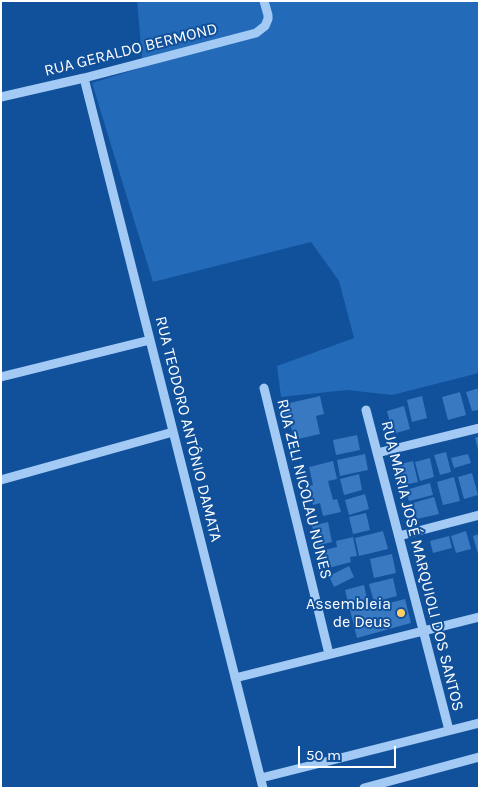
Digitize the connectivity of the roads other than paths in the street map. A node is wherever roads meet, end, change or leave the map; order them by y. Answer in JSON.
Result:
{"nodes":[{"id":1,"x":264,"y":1,"type":"edge"},
{"id":2,"x":84,"y":78,"type":"junction"},
{"id":3,"x":1,"y":97,"type":"edge"},
{"id":4,"x":150,"y":340,"type":"junction"},
{"id":5,"x":1,"y":377,"type":"edge"},
{"id":6,"x":264,"y":388,"type":"dead end"},
{"id":7,"x":366,"y":410,"type":"dead end"},
{"id":8,"x":479,"y":428,"type":"edge"},
{"id":9,"x":173,"y":432,"type":"junction"},
{"id":10,"x":377,"y":453,"type":"junction"},
{"id":11,"x":1,"y":480,"type":"edge"},
{"id":12,"x":479,"y":515,"type":"edge"},
{"id":13,"x":398,"y":536,"type":"junction"},
{"id":14,"x":479,"y":617,"type":"edge"},
{"id":15,"x":423,"y":631,"type":"junction"},
{"id":16,"x":329,"y":654,"type":"junction"},
{"id":17,"x":236,"y":678,"type":"junction"},
{"id":18,"x":479,"y":722,"type":"edge"},
{"id":19,"x":448,"y":730,"type":"junction"},
{"id":20,"x":479,"y":757,"type":"edge"},
{"id":21,"x":260,"y":778,"type":"junction"},
{"id":22,"x":263,"y":788,"type":"edge"},
{"id":23,"x":364,"y":788,"type":"edge"}],
"edges":[{"from":1,"to":2,"type":"street","name":"RUA GERALDO BERMOND"},
{"from":2,"to":3,"type":"street","name":"RUA GERALDO BERMOND"},
{"from":2,"to":4,"type":"street","name":"RUA TEODORO ANTÔNIO DAMATA"},
{"from":4,"to":5,"type":"street"},
{"from":4,"to":9,"type":"street","name":"RUA TEODORO ANTÔNIO DAMATA"},
{"from":6,"to":16,"type":"street","name":"RUA ZELI NICOLAU NUNES"},
{"from":7,"to":10,"type":"street","name":"RUA MARIA JOSÉ MARQUIOLI DOS SANTOS"},
{"from":8,"to":10,"type":"street"},
{"from":9,"to":11,"type":"street"},
{"from":9,"to":17,"type":"street","name":"RUA TEODORO ANTÔNIO DAMATA"},
{"from":10,"to":13,"type":"street","name":"RUA MARIA JOSÉ MARQUIOLI DOS SANTOS"},
{"from":12,"to":13,"type":"street"},
{"from":13,"to":15,"type":"street","name":"RUA MARIA JOSÉ MARQUIOLI DOS SANTOS"},
{"from":14,"to":15,"type":"street"},
{"from":15,"to":16,"type":"street"},
{"from":15,"to":19,"type":"street","name":"RUA MARIA JOSÉ MARQUIOLI DOS SANTOS"},
{"from":16,"to":17,"type":"street"},
{"from":17,"to":21,"type":"street","name":"RUA TEODORO ANTÔNIO DAMATA"},
{"from":18,"to":19,"type":"street"},
{"from":19,"to":21,"type":"street"},
{"from":20,"to":23,"type":"street"},
{"from":21,"to":22,"type":"street","name":"RUA TEODORO ANTÔNIO DAMATA"}]}
